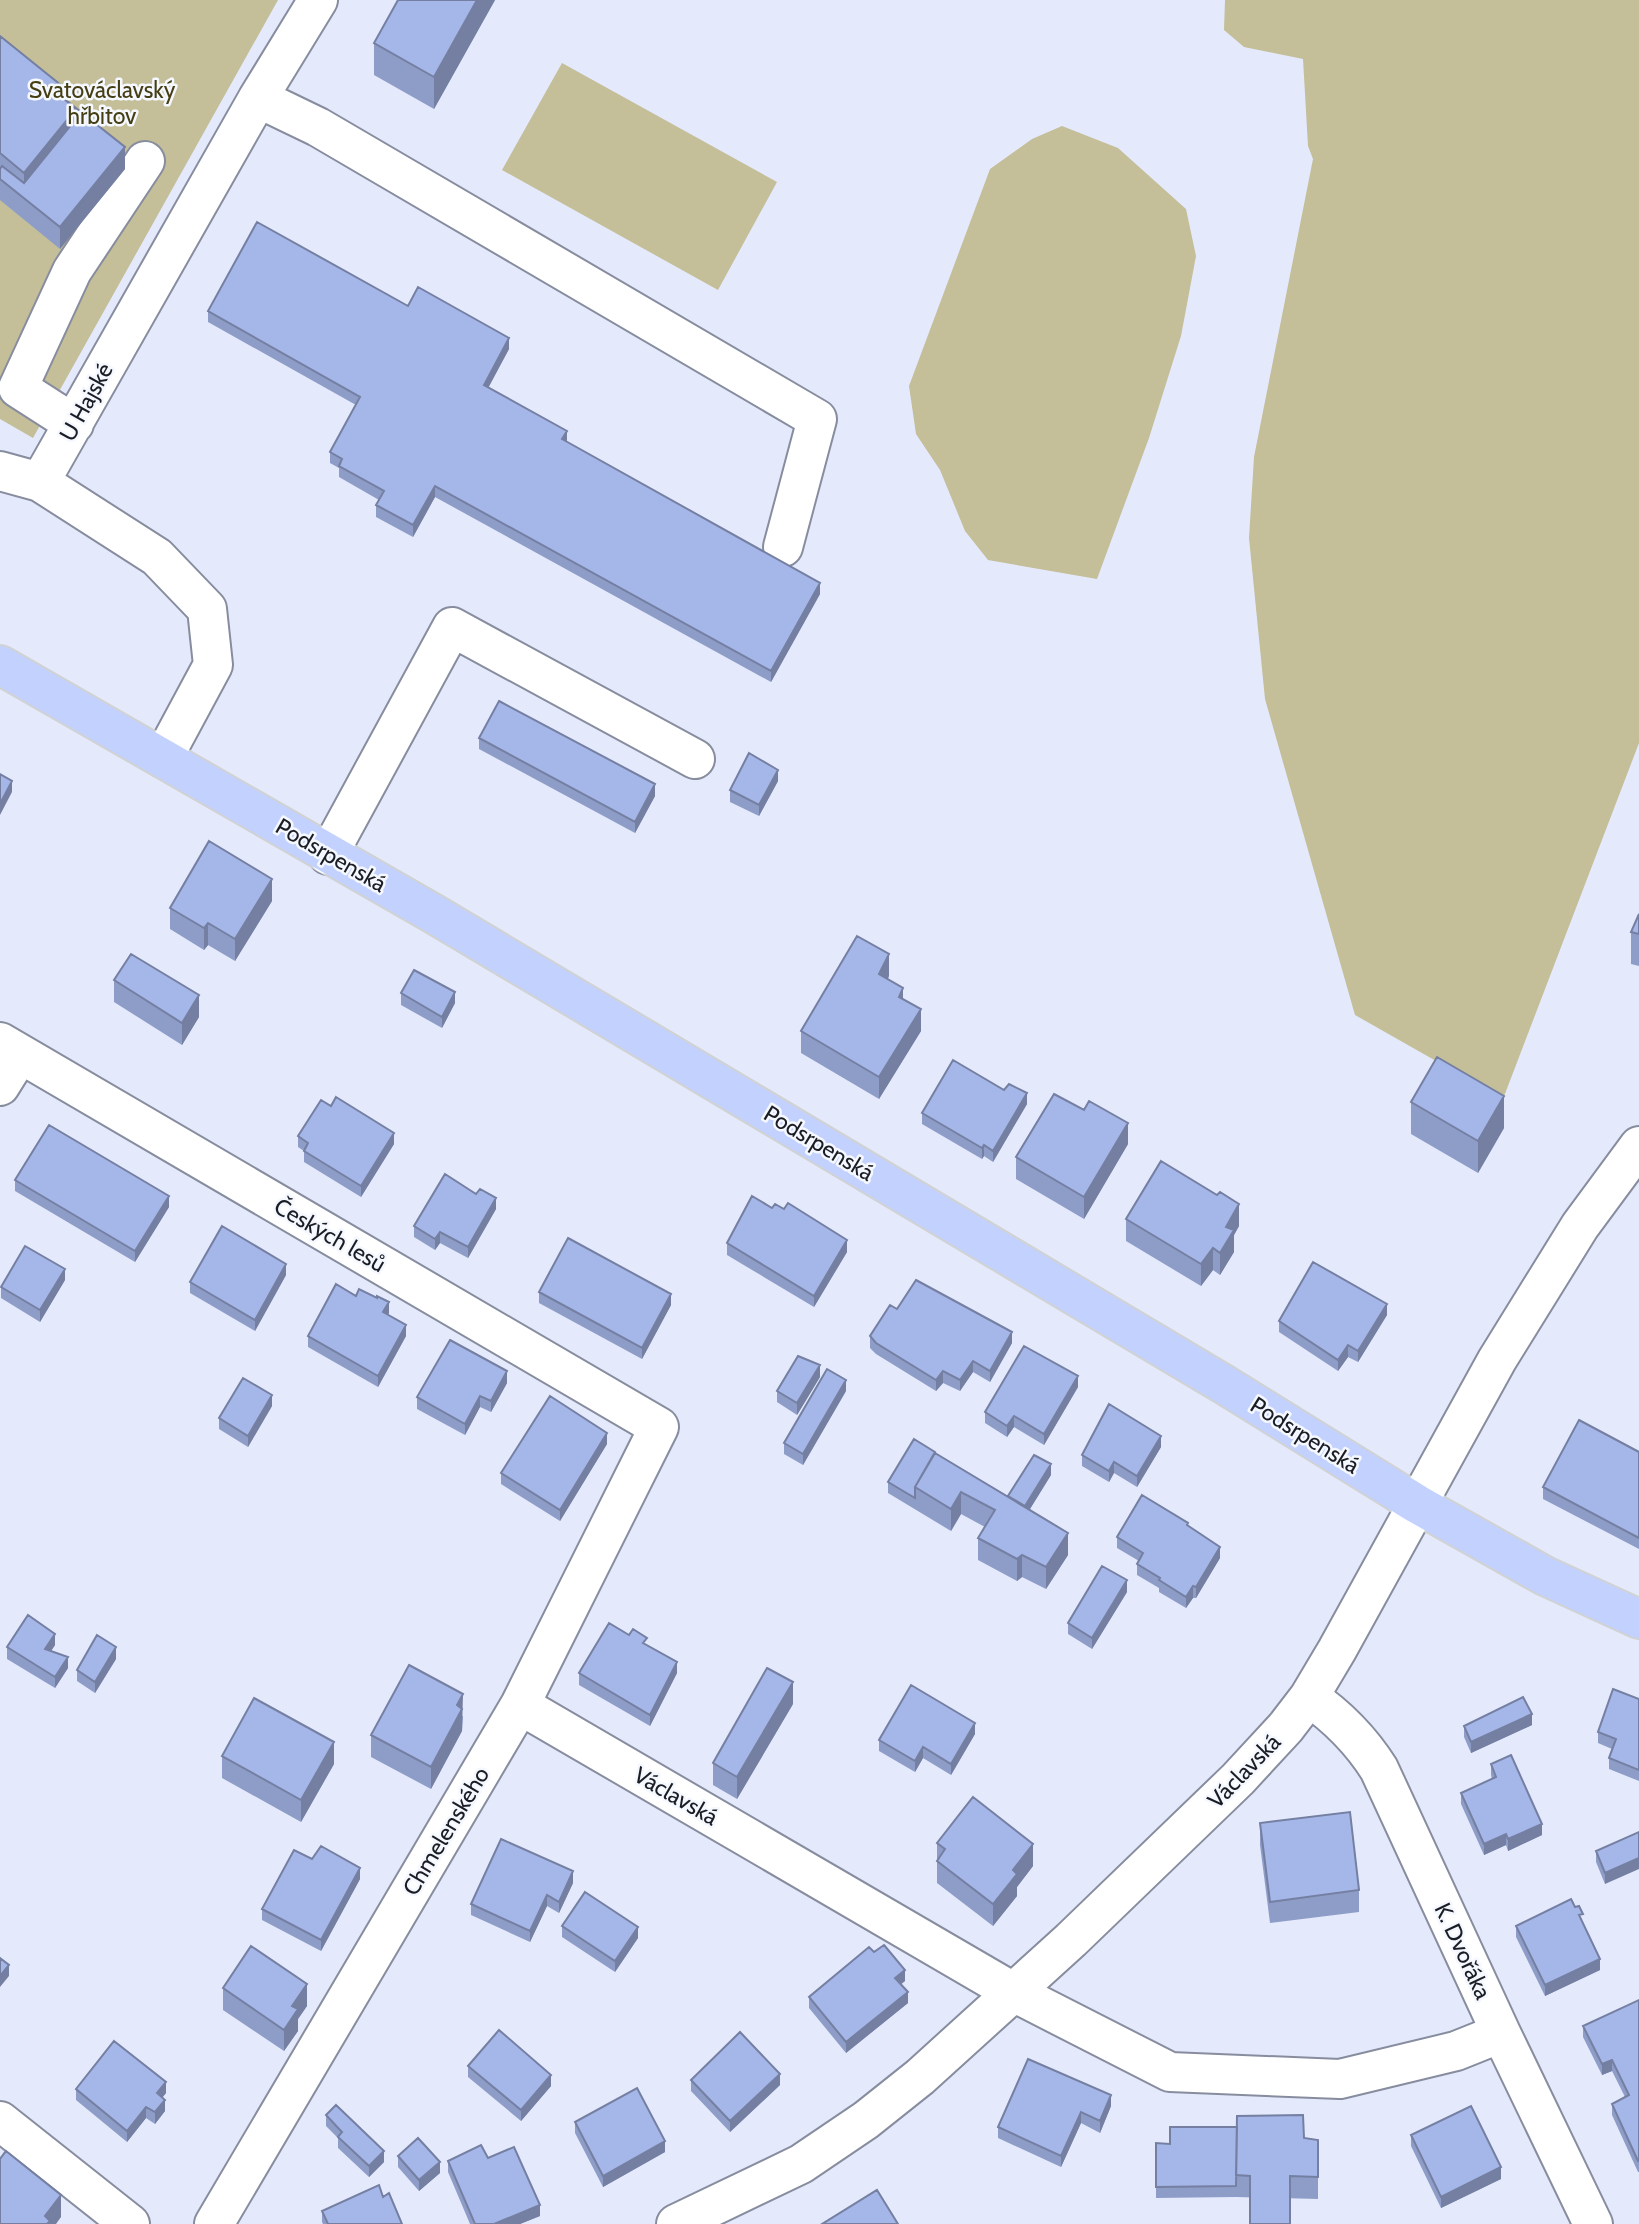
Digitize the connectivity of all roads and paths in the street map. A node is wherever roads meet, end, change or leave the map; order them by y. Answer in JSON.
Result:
{"nodes":[{"id":1,"x":318,"y":0,"type":"edge"},
{"id":2,"x":258,"y":98,"type":"junction"},
{"id":3,"x":145,"y":161,"type":"dead end"},
{"id":4,"x":74,"y":424,"type":"junction"},
{"id":5,"x":0,"y":471,"type":"edge"},
{"id":6,"x":40,"y":482,"type":"junction"},
{"id":7,"x":783,"y":547,"type":"dead end"},
{"id":8,"x":0,"y":665,"type":"edge"},
{"id":9,"x":163,"y":758,"type":"junction"},
{"id":10,"x":695,"y":759,"type":"dead end"},
{"id":11,"x":328,"y":855,"type":"junction"},
{"id":12,"x":10,"y":1048,"type":"edge"},
{"id":13,"x":0,"y":1086,"type":"edge"},
{"id":14,"x":1639,"y":1146,"type":"edge"},
{"id":15,"x":660,"y":1427,"type":"joint"},
{"id":16,"x":1417,"y":1504,"type":"junction"},
{"id":17,"x":1639,"y":1619,"type":"edge"},
{"id":18,"x":1309,"y":1697,"type":"junction"},
{"id":19,"x":520,"y":1706,"type":"junction"},
{"id":20,"x":1013,"y":1992,"type":"junction"},
{"id":21,"x":1501,"y":2033,"type":"junction"},
{"id":22,"x":0,"y":2121,"type":"edge"},
{"id":23,"x":130,"y":2224,"type":"edge"},
{"id":24,"x":214,"y":2224,"type":"edge"},
{"id":25,"x":676,"y":2224,"type":"edge"},
{"id":26,"x":1593,"y":2224,"type":"edge"}],
"edges":[{"from":1,"to":2,"type":"street","name":"U Hajské"},
{"from":2,"to":4,"type":"street","name":"U Hajské"},
{"from":2,"to":7,"type":"street"},
{"from":3,"to":4,"type":"street"},
{"from":4,"to":6,"type":"street","name":"U Hajské"},
{"from":5,"to":6,"type":"street"},
{"from":6,"to":9,"type":"street"},
{"from":8,"to":9,"type":"main road","name":"Podsrpenská"},
{"from":9,"to":11,"type":"main road","name":"Podsrpenská"},
{"from":10,"to":11,"type":"street"},
{"from":11,"to":16,"type":"main road","name":"Podsrpenská"},
{"from":12,"to":13,"type":"street"},
{"from":12,"to":15,"type":"street","name":"Českých lesů"},
{"from":14,"to":16,"type":"street","name":"Václavská"},
{"from":15,"to":19,"type":"street","name":"Chmelenského"},
{"from":16,"to":17,"type":"main road","name":"Podsrpenská"},
{"from":16,"to":18,"type":"street","name":"Václavská"},
{"from":18,"to":20,"type":"street","name":"Václavská"},
{"from":18,"to":21,"type":"street","name":"K. Dvořáka"},
{"from":19,"to":20,"type":"street","name":"Václavská"},
{"from":19,"to":24,"type":"street","name":"Chmelenského"},
{"from":20,"to":21,"type":"street","name":"Václavská"},
{"from":20,"to":25,"type":"street","name":"Václavská"},
{"from":21,"to":26,"type":"street","name":"K. Dvořáka"},
{"from":22,"to":23,"type":"street"}]}
